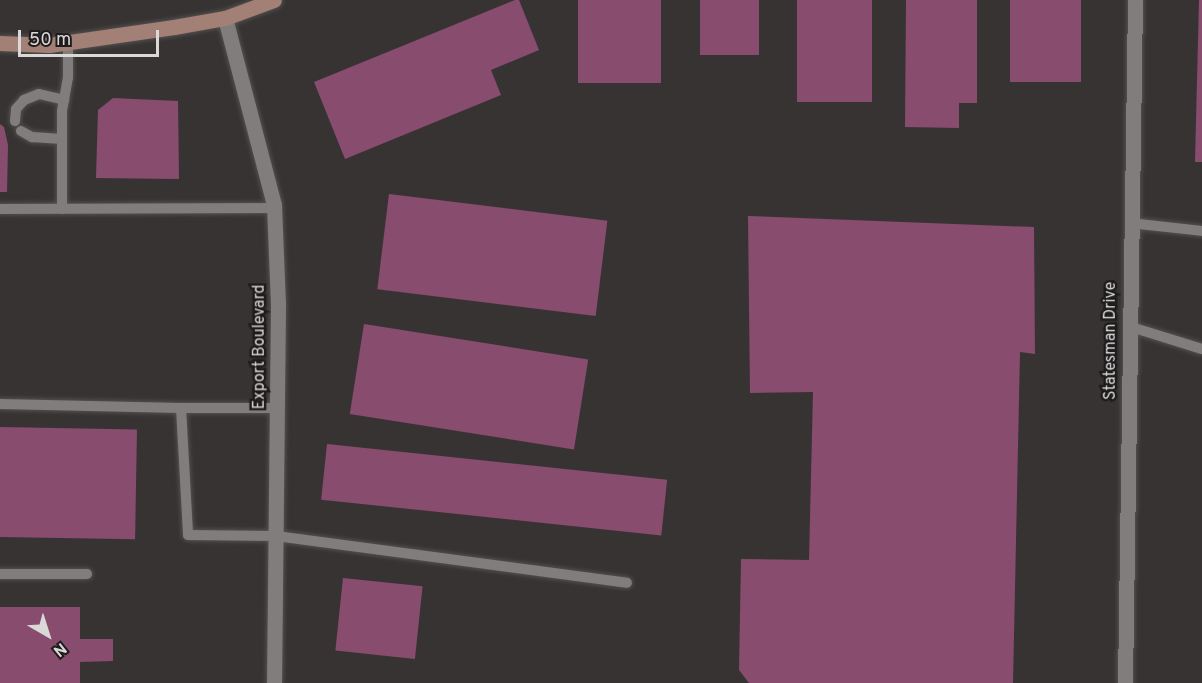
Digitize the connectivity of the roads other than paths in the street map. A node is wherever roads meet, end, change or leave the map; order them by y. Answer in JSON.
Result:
{"nodes":[{"id":1,"x":274,"y":0,"type":"edge"},
{"id":2,"x":1135,"y":0,"type":"edge"},
{"id":3,"x":225,"y":18,"type":"junction"},
{"id":4,"x":0,"y":43,"type":"edge"},
{"id":5,"x":68,"y":43,"type":"junction"},
{"id":6,"x":64,"y":100,"type":"junction"},
{"id":7,"x":15,"y":121,"type":"dead end"},
{"id":8,"x":21,"y":131,"type":"dead end"},
{"id":9,"x":62,"y":139,"type":"junction"},
{"id":10,"x":274,"y":208,"type":"junction"},
{"id":11,"x":0,"y":209,"type":"edge"},
{"id":12,"x":62,"y":209,"type":"junction"},
{"id":13,"x":1130,"y":223,"type":"junction"},
{"id":14,"x":1202,"y":231,"type":"edge"},
{"id":15,"x":1128,"y":326,"type":"junction"},
{"id":16,"x":1202,"y":338,"type":"edge"},
{"id":17,"x":1202,"y":349,"type":"edge"},
{"id":18,"x":0,"y":405,"type":"edge"},
{"id":19,"x":181,"y":408,"type":"junction"},
{"id":20,"x":278,"y":408,"type":"junction"},
{"id":21,"x":276,"y":536,"type":"junction"},
{"id":22,"x":0,"y":574,"type":"edge"},
{"id":23,"x":87,"y":574,"type":"dead end"},
{"id":24,"x":627,"y":583,"type":"dead end"},
{"id":25,"x":274,"y":683,"type":"edge"},
{"id":26,"x":1125,"y":683,"type":"edge"}],
"edges":[{"from":1,"to":3,"type":"street"},
{"from":2,"to":13,"type":"street","name":"Statesman Drive"},
{"from":3,"to":5,"type":"street"},
{"from":3,"to":10,"type":"street","name":"Export Boulevard"},
{"from":4,"to":5,"type":"street"},
{"from":5,"to":6,"type":"lane"},
{"from":6,"to":7,"type":"lane"},
{"from":6,"to":9,"type":"lane"},
{"from":8,"to":9,"type":"lane"},
{"from":9,"to":12,"type":"lane"},
{"from":10,"to":12,"type":"lane"},
{"from":10,"to":20,"type":"street","name":"Export Boulevard"},
{"from":11,"to":12,"type":"lane"},
{"from":13,"to":14,"type":"lane"},
{"from":13,"to":15,"type":"street","name":"Statesman Drive"},
{"from":15,"to":17,"type":"lane"},
{"from":15,"to":26,"type":"street","name":"Statesman Drive"},
{"from":16,"to":17,"type":"lane"},
{"from":18,"to":19,"type":"lane"},
{"from":19,"to":20,"type":"lane"},
{"from":19,"to":21,"type":"lane"},
{"from":20,"to":21,"type":"street","name":"Export Boulevard"},
{"from":21,"to":24,"type":"lane"},
{"from":21,"to":25,"type":"street","name":"Export Boulevard"},
{"from":22,"to":23,"type":"lane"}]}
